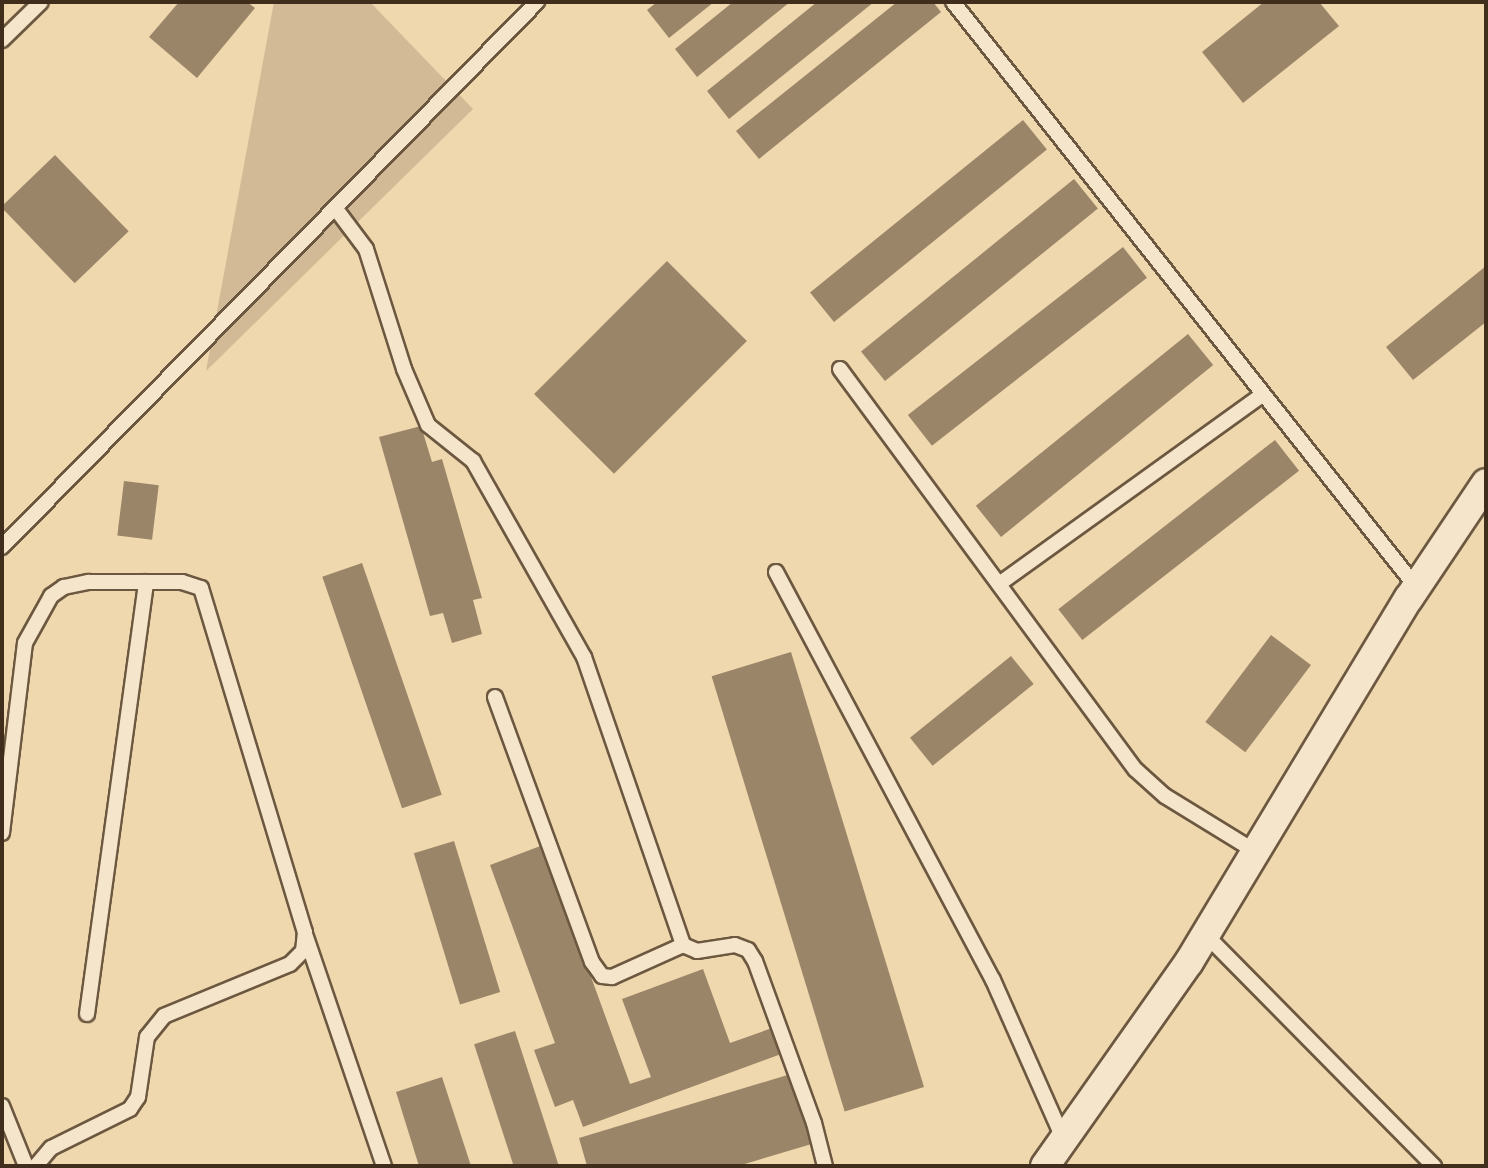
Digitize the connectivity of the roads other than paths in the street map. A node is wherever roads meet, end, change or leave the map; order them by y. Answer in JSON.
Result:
{"nodes":[{"id":1,"x":41,"y":2,"type":"edge"},
{"id":2,"x":537,"y":2,"type":"edge"},
{"id":3,"x":953,"y":2,"type":"edge"},
{"id":4,"x":2,"y":40,"type":"edge"},
{"id":5,"x":337,"y":209,"type":"junction"},
{"id":6,"x":840,"y":369,"type":"dead end"},
{"id":7,"x":1264,"y":394,"type":"junction"},
{"id":8,"x":1486,"y":483,"type":"edge"},
{"id":9,"x":2,"y":547,"type":"edge"},
{"id":10,"x":776,"y":572,"type":"dead end"},
{"id":11,"x":146,"y":582,"type":"junction"},
{"id":12,"x":999,"y":584,"type":"junction"},
{"id":13,"x":1417,"y":588,"type":"junction"},
{"id":14,"x":495,"y":697,"type":"dead end"},
{"id":15,"x":2,"y":833,"type":"edge"},
{"id":16,"x":1255,"y":852,"type":"junction"},
{"id":17,"x":304,"y":932,"type":"junction"},
{"id":18,"x":1206,"y":935,"type":"junction"},
{"id":19,"x":683,"y":945,"type":"junction"},
{"id":20,"x":87,"y":1014,"type":"dead end"},
{"id":21,"x":2,"y":1105,"type":"edge"},
{"id":22,"x":1063,"y":1138,"type":"junction"},
{"id":23,"x":26,"y":1166,"type":"edge"},
{"id":24,"x":36,"y":1166,"type":"edge"},
{"id":25,"x":384,"y":1166,"type":"edge"},
{"id":26,"x":825,"y":1166,"type":"edge"},
{"id":27,"x":1045,"y":1166,"type":"edge"},
{"id":28,"x":1434,"y":1166,"type":"edge"}],
"edges":[{"from":1,"to":4,"type":"lane"},
{"from":2,"to":5,"type":"lane"},
{"from":3,"to":7,"type":"lane"},
{"from":5,"to":9,"type":"lane"},
{"from":5,"to":19,"type":"lane"},
{"from":6,"to":12,"type":"lane"},
{"from":7,"to":12,"type":"lane"},
{"from":7,"to":13,"type":"lane"},
{"from":8,"to":13,"type":"street"},
{"from":10,"to":22,"type":"lane"},
{"from":11,"to":15,"type":"lane"},
{"from":11,"to":17,"type":"lane"},
{"from":11,"to":20,"type":"lane"},
{"from":12,"to":16,"type":"lane"},
{"from":13,"to":16,"type":"street"},
{"from":14,"to":19,"type":"lane"},
{"from":16,"to":18,"type":"street"},
{"from":17,"to":24,"type":"lane"},
{"from":17,"to":25,"type":"lane"},
{"from":18,"to":22,"type":"street"},
{"from":18,"to":28,"type":"lane"},
{"from":19,"to":26,"type":"lane"},
{"from":21,"to":23,"type":"lane"},
{"from":22,"to":27,"type":"street"}]}
